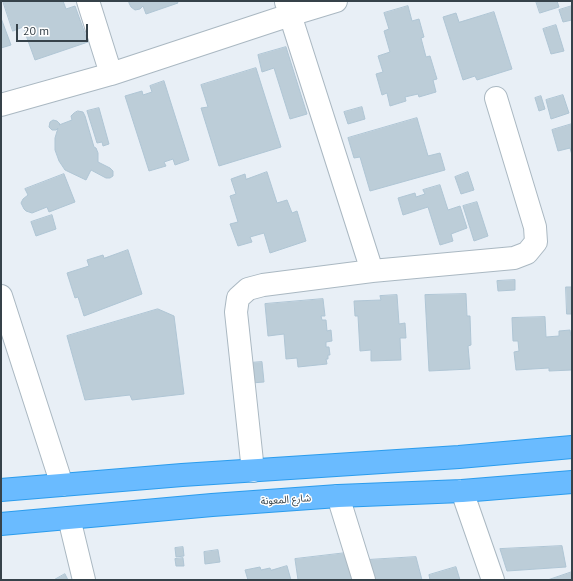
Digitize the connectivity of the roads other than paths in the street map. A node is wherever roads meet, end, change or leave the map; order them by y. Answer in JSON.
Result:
{"nodes":[{"id":1,"x":88,"y":1,"type":"edge"},
{"id":2,"x":336,"y":1,"type":"edge"},
{"id":3,"x":288,"y":8,"type":"edge"},
{"id":4,"x":111,"y":74,"type":"junction"},
{"id":5,"x":496,"y":98,"type":"dead end"},
{"id":6,"x":1,"y":104,"type":"edge"},
{"id":7,"x":372,"y":271,"type":"junction"},
{"id":8,"x":1,"y":296,"type":"edge"},
{"id":9,"x":572,"y":447,"type":"edge"},
{"id":10,"x":253,"y":471,"type":"junction"},
{"id":11,"x":572,"y":482,"type":"edge"},
{"id":12,"x":62,"y":485,"type":"junction"},
{"id":13,"x":1,"y":490,"type":"edge"},
{"id":14,"x":462,"y":491,"type":"junction"},
{"id":15,"x":338,"y":496,"type":"junction"},
{"id":16,"x":69,"y":518,"type":"junction"},
{"id":17,"x":1,"y":524,"type":"edge"},
{"id":18,"x":84,"y":580,"type":"edge"},
{"id":19,"x":364,"y":580,"type":"edge"},
{"id":20,"x":493,"y":580,"type":"edge"}],
"edges":[{"from":1,"to":4,"type":"street"},
{"from":2,"to":3,"type":"street"},
{"from":3,"to":4,"type":"street"},
{"from":3,"to":7,"type":"street"},
{"from":4,"to":6,"type":"street"},
{"from":5,"to":7,"type":"street"},
{"from":7,"to":10,"type":"street"},
{"from":8,"to":12,"type":"street"},
{"from":9,"to":10,"type":"highway"},
{"from":10,"to":12,"type":"highway"},
{"from":11,"to":14,"type":"highway","name":"شارع المعونة"},
{"from":12,"to":13,"type":"highway"},
{"from":14,"to":15,"type":"highway","name":"شارع المعونة"},
{"from":14,"to":20,"type":"street"},
{"from":15,"to":16,"type":"highway","name":"شارع المعونة"},
{"from":15,"to":19,"type":"street"},
{"from":16,"to":17,"type":"highway","name":"شارع المعونة"},
{"from":16,"to":18,"type":"street"}]}
